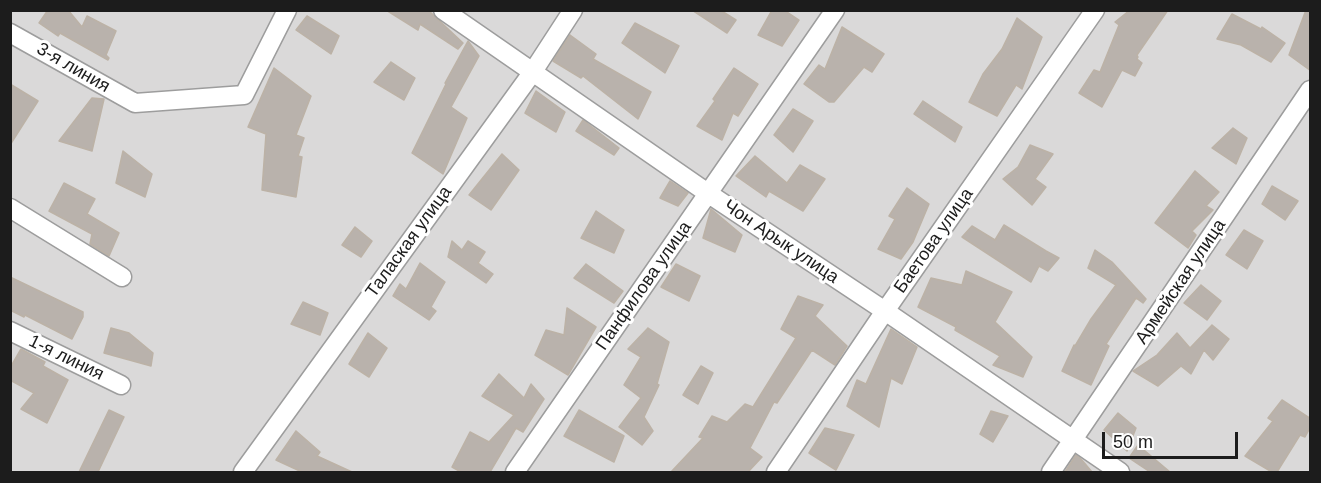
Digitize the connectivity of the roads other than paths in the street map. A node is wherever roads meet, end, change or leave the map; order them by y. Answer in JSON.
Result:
{"nodes":[{"id":1,"x":287,"y":10,"type":"edge"},
{"id":2,"x":443,"y":10,"type":"edge"},
{"id":3,"x":573,"y":10,"type":"edge"},
{"id":4,"x":835,"y":10,"type":"edge"},
{"id":5,"x":1095,"y":10,"type":"edge"},
{"id":6,"x":10,"y":33,"type":"edge"},
{"id":7,"x":532,"y":73,"type":"junction"},
{"id":8,"x":1311,"y":90,"type":"edge"},
{"id":9,"x":709,"y":194,"type":"junction"},
{"id":10,"x":10,"y":208,"type":"edge"},
{"id":11,"x":122,"y":277,"type":"dead end"},
{"id":12,"x":885,"y":311,"type":"junction"},
{"id":13,"x":10,"y":331,"type":"edge"},
{"id":14,"x":121,"y":385,"type":"dead end"},
{"id":15,"x":1073,"y":440,"type":"junction"},
{"id":16,"x":243,"y":472,"type":"edge"},
{"id":17,"x":515,"y":472,"type":"edge"},
{"id":18,"x":776,"y":472,"type":"edge"},
{"id":19,"x":1051,"y":472,"type":"edge"},
{"id":20,"x":1120,"y":472,"type":"edge"}],
"edges":[{"from":1,"to":6,"type":"street","name":"3-я линия"},
{"from":2,"to":7,"type":"street","name":"Чон Арык улица"},
{"from":3,"to":7,"type":"street","name":"Талаская улица"},
{"from":4,"to":9,"type":"street","name":"Панфилова улица"},
{"from":5,"to":12,"type":"street","name":"Баетова улица"},
{"from":7,"to":9,"type":"street","name":"Чон Арык улица"},
{"from":7,"to":16,"type":"street","name":"Талаская улица"},
{"from":8,"to":15,"type":"street","name":"Армейская улица"},
{"from":9,"to":12,"type":"street","name":"Чон Арык улица"},
{"from":9,"to":17,"type":"street","name":"Панфилова улица"},
{"from":10,"to":11,"type":"street"},
{"from":12,"to":15,"type":"street","name":"Чон Арык улица"},
{"from":12,"to":18,"type":"street","name":"Баетова улица"},
{"from":13,"to":14,"type":"street","name":"1-я линия"},
{"from":15,"to":19,"type":"street","name":"Армейская улица"},
{"from":15,"to":20,"type":"street","name":"Чон Арык улица"}]}
